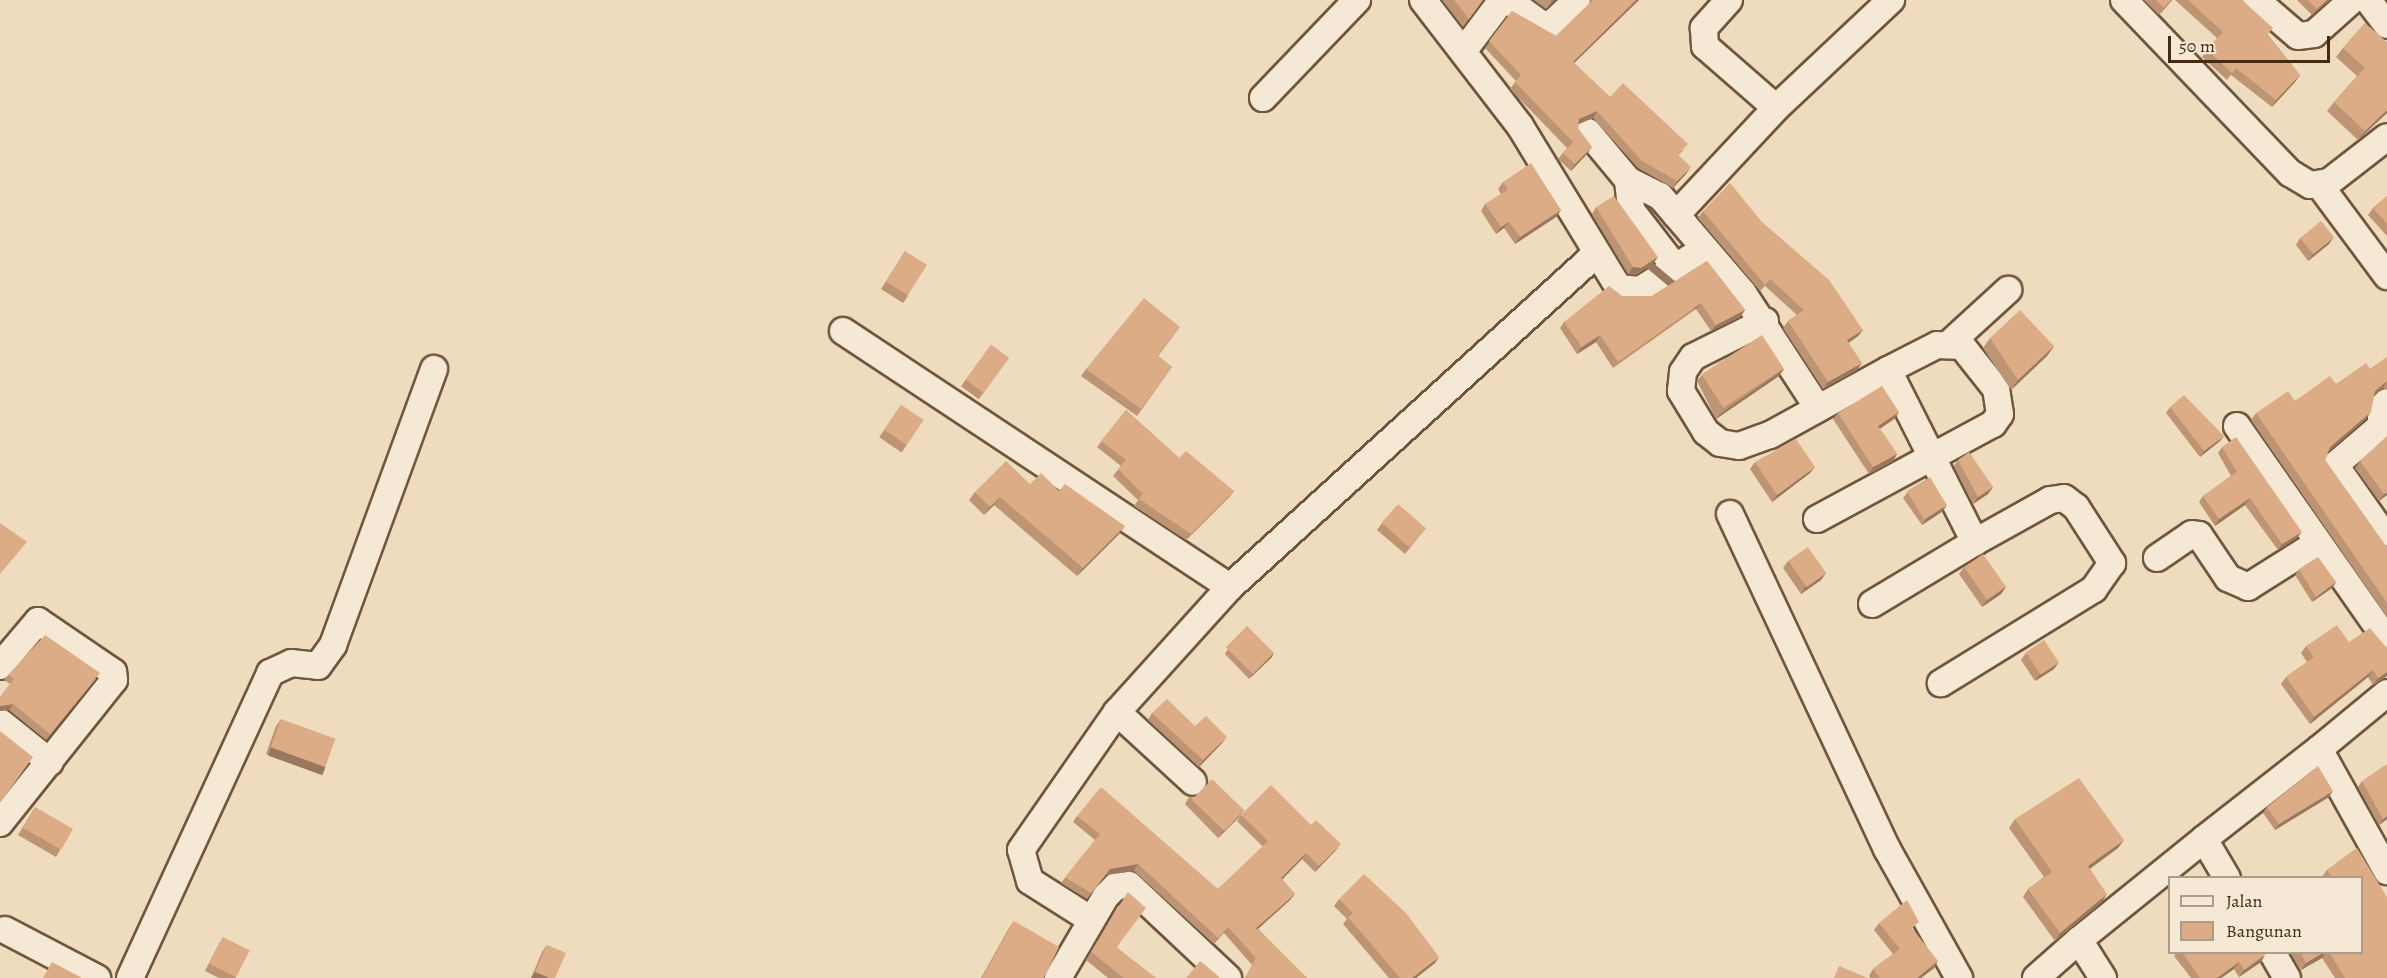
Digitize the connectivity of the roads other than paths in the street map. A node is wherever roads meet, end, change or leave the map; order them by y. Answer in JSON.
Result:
{"nodes":[{"id":1,"x":1357,"y":0,"type":"edge"},
{"id":2,"x":1423,"y":0,"type":"edge"},
{"id":3,"x":1502,"y":0,"type":"edge"},
{"id":4,"x":1508,"y":0,"type":"edge"},
{"id":5,"x":1577,"y":0,"type":"edge"},
{"id":6,"x":1729,"y":0,"type":"edge"},
{"id":7,"x":1891,"y":0,"type":"edge"},
{"id":8,"x":2124,"y":0,"type":"edge"},
{"id":9,"x":2256,"y":0,"type":"edge"},
{"id":10,"x":2352,"y":0,"type":"edge"},
{"id":11,"x":2368,"y":0,"type":"edge"},
{"id":12,"x":2387,"y":25,"type":"edge"},
{"id":13,"x":1465,"y":49,"type":"junction"},
{"id":14,"x":1263,"y":98,"type":"dead end"},
{"id":15,"x":1776,"y":108,"type":"junction"},
{"id":16,"x":1588,"y":132,"type":"dead end"},
{"id":17,"x":2387,"y":137,"type":"edge"},
{"id":18,"x":1628,"y":180,"type":"junction"},
{"id":19,"x":2321,"y":187,"type":"junction"},
{"id":20,"x":1676,"y":215,"type":"junction"},
{"id":21,"x":1704,"y":249,"type":"junction"},
{"id":22,"x":1595,"y":255,"type":"junction"},
{"id":23,"x":1675,"y":267,"type":"junction"},
{"id":24,"x":2387,"y":276,"type":"edge"},
{"id":25,"x":2008,"y":290,"type":"dead end"},
{"id":26,"x":1765,"y":321,"type":"junction"},
{"id":27,"x":843,"y":331,"type":"dead end"},
{"id":28,"x":1950,"y":343,"type":"junction"},
{"id":29,"x":434,"y":369,"type":"dead end"},
{"id":30,"x":1888,"y":370,"type":"junction"},
{"id":31,"x":2387,"y":402,"type":"edge"},
{"id":32,"x":1818,"y":408,"type":"junction"},
{"id":33,"x":2237,"y":426,"type":"dead end"},
{"id":34,"x":1929,"y":459,"type":"junction"},
{"id":35,"x":1730,"y":514,"type":"dead end"},
{"id":36,"x":1817,"y":519,"type":"dead end"},
{"id":37,"x":2387,"y":539,"type":"edge"},
{"id":38,"x":1976,"y":542,"type":"junction"},
{"id":39,"x":2316,"y":544,"type":"junction"},
{"id":40,"x":2157,"y":558,"type":"dead end"},
{"id":41,"x":1230,"y":587,"type":"junction"},
{"id":42,"x":1872,"y":604,"type":"dead end"},
{"id":43,"x":2387,"y":640,"type":"edge"},
{"id":44,"x":0,"y":666,"type":"edge"},
{"id":45,"x":1941,"y":683,"type":"dead end"},
{"id":46,"x":2387,"y":693,"type":"edge"},
{"id":47,"x":1117,"y":712,"type":"junction"},
{"id":48,"x":0,"y":722,"type":"edge"},
{"id":49,"x":2319,"y":749,"type":"junction"},
{"id":50,"x":50,"y":762,"type":"junction"},
{"id":51,"x":1193,"y":782,"type":"dead end"},
{"id":52,"x":0,"y":823,"type":"edge"},
{"id":53,"x":2204,"y":839,"type":"junction"},
{"id":54,"x":2387,"y":871,"type":"edge"},
{"id":55,"x":2226,"y":876,"type":"edge"},
{"id":56,"x":1090,"y":919,"type":"junction"},
{"id":57,"x":5,"y":930,"type":"dead end"},
{"id":58,"x":2079,"y":940,"type":"junction"},
{"id":59,"x":2273,"y":954,"type":"edge"},
{"id":60,"x":97,"y":978,"type":"edge"},
{"id":61,"x":130,"y":978,"type":"edge"},
{"id":62,"x":1058,"y":978,"type":"edge"},
{"id":63,"x":1228,"y":978,"type":"edge"},
{"id":64,"x":1959,"y":978,"type":"edge"},
{"id":65,"x":2036,"y":978,"type":"edge"},
{"id":66,"x":2103,"y":978,"type":"edge"},
{"id":67,"x":2288,"y":978,"type":"edge"}],
"edges":[{"from":1,"to":14,"type":"street"},
{"from":2,"to":13,"type":"street"},
{"from":3,"to":13,"type":"street"},
{"from":4,"to":5,"type":"street"},
{"from":6,"to":15,"type":"street"},
{"from":7,"to":15,"type":"street"},
{"from":8,"to":19,"type":"street"},
{"from":9,"to":10,"type":"street"},
{"from":11,"to":12,"type":"street"},
{"from":13,"to":22,"type":"street"},
{"from":15,"to":20,"type":"street"},
{"from":16,"to":18,"type":"street"},
{"from":17,"to":19,"type":"street"},
{"from":18,"to":20,"type":"street"},
{"from":18,"to":23,"type":"street"},
{"from":19,"to":24,"type":"street"},
{"from":20,"to":21,"type":"street"},
{"from":21,"to":23,"type":"street"},
{"from":21,"to":26,"type":"street"},
{"from":22,"to":23,"type":"street"},
{"from":22,"to":41,"type":"street"},
{"from":25,"to":28,"type":"street"},
{"from":26,"to":32,"type":"street"},
{"from":26,"to":32,"type":"street"},
{"from":27,"to":41,"type":"street"},
{"from":28,"to":30,"type":"street"},
{"from":28,"to":34,"type":"street"},
{"from":29,"to":61,"type":"street"},
{"from":30,"to":32,"type":"street"},
{"from":30,"to":34,"type":"street"},
{"from":31,"to":37,"type":"street"},
{"from":33,"to":39,"type":"street"},
{"from":34,"to":36,"type":"street"},
{"from":34,"to":38,"type":"street"},
{"from":35,"to":64,"type":"street"},
{"from":38,"to":42,"type":"street"},
{"from":38,"to":45,"type":"street"},
{"from":39,"to":40,"type":"street"},
{"from":39,"to":43,"type":"street"},
{"from":41,"to":47,"type":"street"},
{"from":44,"to":50,"type":"street"},
{"from":46,"to":49,"type":"street"},
{"from":47,"to":51,"type":"street"},
{"from":47,"to":56,"type":"street"},
{"from":48,"to":50,"type":"street"},
{"from":49,"to":53,"type":"street"},
{"from":49,"to":54,"type":"street"},
{"from":50,"to":52,"type":"street"},
{"from":53,"to":55,"type":"street"},
{"from":53,"to":58,"type":"street"},
{"from":56,"to":62,"type":"street"},
{"from":56,"to":63,"type":"street"},
{"from":57,"to":60,"type":"street"},
{"from":58,"to":65,"type":"street"},
{"from":58,"to":66,"type":"street"},
{"from":59,"to":67,"type":"street"}]}
